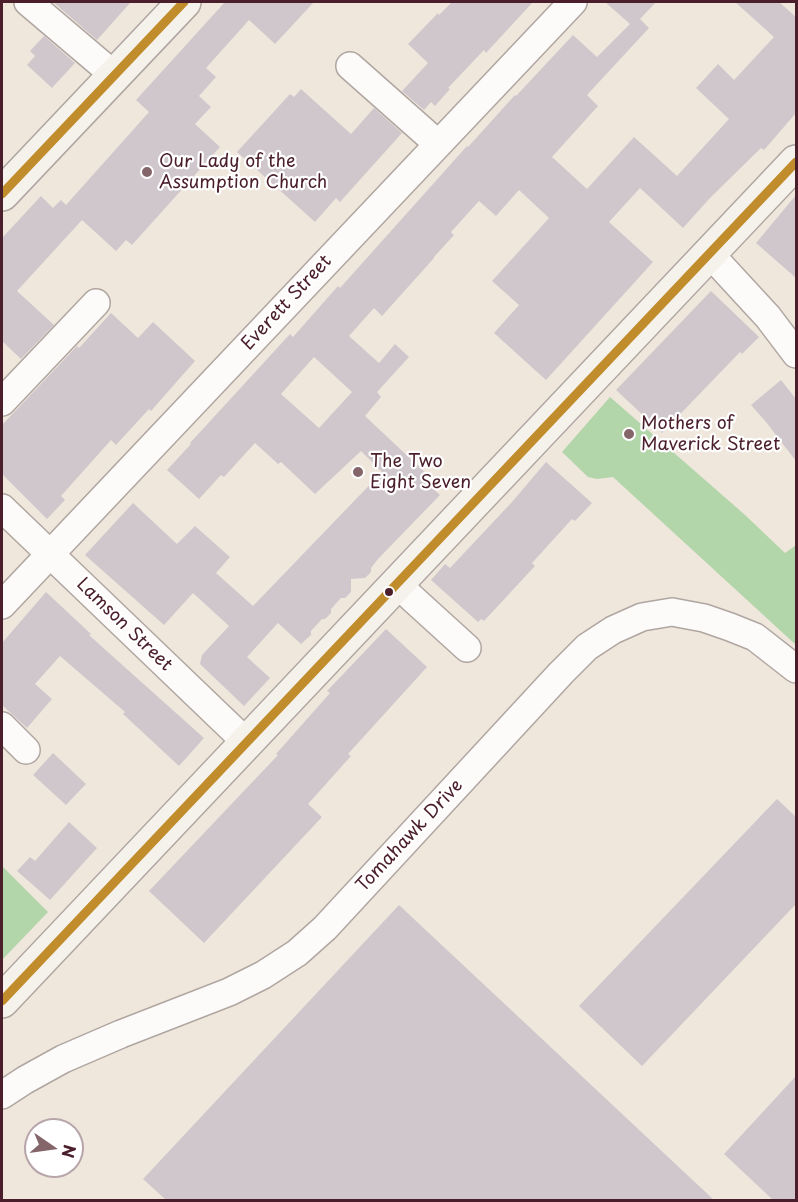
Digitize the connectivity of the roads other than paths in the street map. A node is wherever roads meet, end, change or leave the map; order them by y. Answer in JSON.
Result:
{"nodes":[{"id":1,"x":28,"y":2,"type":"edge"},
{"id":2,"x":184,"y":2,"type":"edge"},
{"id":3,"x":573,"y":2,"type":"edge"},
{"id":4,"x":350,"y":66,"type":"dead end"},
{"id":5,"x":114,"y":75,"type":"junction"},
{"id":6,"x":438,"y":144,"type":"junction"},
{"id":7,"x":796,"y":162,"type":"edge"},
{"id":8,"x":2,"y":194,"type":"edge"},
{"id":9,"x":709,"y":254,"type":"junction"},
{"id":10,"x":96,"y":303,"type":"dead end"},
{"id":11,"x":796,"y":354,"type":"edge"},
{"id":12,"x":2,"y":402,"type":"edge"},
{"id":13,"x":2,"y":507,"type":"edge"},
{"id":14,"x":50,"y":554,"type":"junction"},
{"id":15,"x":397,"y":583,"type":"junction"},
{"id":16,"x":2,"y":604,"type":"edge"},
{"id":17,"x":467,"y":648,"type":"dead end"},
{"id":18,"x":796,"y":669,"type":"edge"},
{"id":19,"x":2,"y":726,"type":"edge"},
{"id":20,"x":246,"y":742,"type":"junction"},
{"id":21,"x":26,"y":750,"type":"dead end"},
{"id":22,"x":2,"y":1001,"type":"edge"},
{"id":23,"x":2,"y":1095,"type":"edge"}],
"edges":[{"from":1,"to":5,"type":"street"},
{"from":2,"to":5,"type":"main road"},
{"from":3,"to":6,"type":"street","name":"Everett Street"},
{"from":4,"to":6,"type":"street"},
{"from":5,"to":8,"type":"main road"},
{"from":6,"to":14,"type":"street","name":"Everett Street"},
{"from":7,"to":9,"type":"main road"},
{"from":9,"to":11,"type":"street"},
{"from":9,"to":15,"type":"main road"},
{"from":10,"to":12,"type":"street"},
{"from":13,"to":14,"type":"street","name":"Lamson Street"},
{"from":14,"to":16,"type":"street","name":"Everett Street"},
{"from":14,"to":20,"type":"street","name":"Lamson Street"},
{"from":15,"to":17,"type":"street"},
{"from":15,"to":20,"type":"main road"},
{"from":18,"to":23,"type":"street","name":"Tomahawk Drive"},
{"from":19,"to":21,"type":"street"},
{"from":20,"to":22,"type":"main road"}]}
